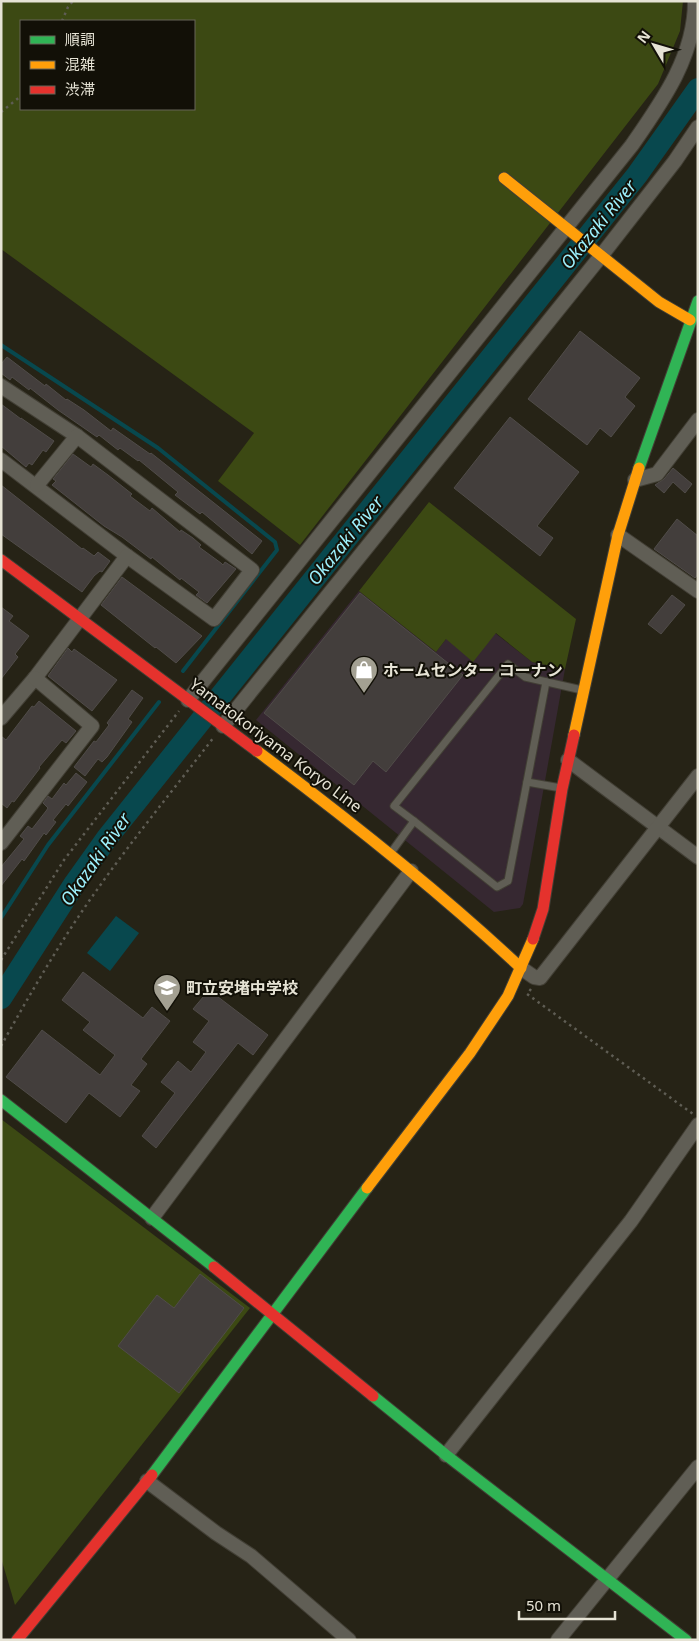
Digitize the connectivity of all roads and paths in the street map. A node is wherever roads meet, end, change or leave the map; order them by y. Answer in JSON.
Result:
{"nodes":[{"id":1,"x":73,"y":1,"type":"edge"},
{"id":2,"x":695,"y":1,"type":"edge"},
{"id":3,"x":62,"y":20,"type":"edge"},
{"id":4,"x":20,"y":97,"type":"edge"},
{"id":5,"x":1,"y":112,"type":"edge"},
{"id":6,"x":698,"y":127,"type":"edge"},
{"id":7,"x":504,"y":178,"type":"dead end"},
{"id":8,"x":565,"y":227,"type":"junction"},
{"id":9,"x":600,"y":256,"type":"junction"},
{"id":10,"x":698,"y":301,"type":"edge"},
{"id":11,"x":690,"y":320,"type":"junction"},
{"id":12,"x":1,"y":386,"type":"edge"},
{"id":13,"x":698,"y":420,"type":"edge"},
{"id":14,"x":77,"y":436,"type":"junction"},
{"id":15,"x":1,"y":460,"type":"edge"},
{"id":16,"x":635,"y":480,"type":"junction"},
{"id":17,"x":37,"y":486,"type":"junction"},
{"id":18,"x":618,"y":535,"type":"junction"},
{"id":19,"x":127,"y":556,"type":"junction"},
{"id":20,"x":1,"y":560,"type":"edge"},
{"id":21,"x":698,"y":590,"type":"edge"},
{"id":22,"x":79,"y":618,"type":"junction"},
{"id":23,"x":35,"y":678,"type":"junction"},
{"id":24,"x":546,"y":682,"type":"junction"},
{"id":25,"x":583,"y":690,"type":"junction"},
{"id":26,"x":188,"y":700,"type":"junction"},
{"id":27,"x":3,"y":711,"type":"edge"},
{"id":28,"x":223,"y":726,"type":"junction"},
{"id":29,"x":568,"y":760,"type":"junction"},
{"id":30,"x":698,"y":776,"type":"edge"},
{"id":31,"x":527,"y":782,"type":"junction"},
{"id":32,"x":562,"y":789,"type":"junction"},
{"id":33,"x":414,"y":822,"type":"junction"},
{"id":34,"x":658,"y":828,"type":"junction"},
{"id":35,"x":1,"y":843,"type":"edge"},
{"id":36,"x":389,"y":854,"type":"junction"},
{"id":37,"x":698,"y":857,"type":"edge"},
{"id":38,"x":411,"y":871,"type":"junction"},
{"id":39,"x":1,"y":960,"type":"edge"},
{"id":40,"x":521,"y":968,"type":"junction"},
{"id":41,"x":540,"y":978,"type":"junction"},
{"id":42,"x":1,"y":1046,"type":"edge"},
{"id":43,"x":1,"y":1100,"type":"edge"},
{"id":44,"x":698,"y":1118,"type":"edge"},
{"id":45,"x":698,"y":1125,"type":"edge"},
{"id":46,"x":152,"y":1218,"type":"junction"},
{"id":47,"x":272,"y":1313,"type":"junction"},
{"id":48,"x":446,"y":1455,"type":"junction"},
{"id":49,"x":698,"y":1467,"type":"edge"},
{"id":50,"x":147,"y":1481,"type":"junction"},
{"id":51,"x":608,"y":1580,"type":"junction"},
{"id":52,"x":17,"y":1640,"type":"edge"},
{"id":53,"x":349,"y":1640,"type":"edge"},
{"id":54,"x":558,"y":1640,"type":"edge"},
{"id":55,"x":686,"y":1640,"type":"edge"}],
"edges":[{"from":1,"to":3,"type":"path"},
{"from":2,"to":8,"type":"street"},
{"from":4,"to":5,"type":"path"},
{"from":6,"to":9,"type":"street"},
{"from":7,"to":8,"type":"street"},
{"from":8,"to":9,"type":"street"},
{"from":8,"to":26,"type":"street"},
{"from":9,"to":11,"type":"street"},
{"from":9,"to":28,"type":"street"},
{"from":10,"to":11,"type":"street"},
{"from":11,"to":16,"type":"street"},
{"from":12,"to":14,"type":"street"},
{"from":13,"to":16,"type":"street"},
{"from":14,"to":17,"type":"street"},
{"from":14,"to":19,"type":"street"},
{"from":15,"to":17,"type":"street"},
{"from":16,"to":18,"type":"street"},
{"from":17,"to":19,"type":"street"},
{"from":18,"to":21,"type":"street"},
{"from":18,"to":25,"type":"street"},
{"from":19,"to":22,"type":"street"},
{"from":20,"to":22,"type":"street","name":"Yamatokoriyama Koryo Line"},
{"from":22,"to":23,"type":"street"},
{"from":22,"to":26,"type":"street","name":"Yamatokoriyama Koryo Line"},
{"from":23,"to":27,"type":"street"},
{"from":23,"to":35,"type":"street"},
{"from":24,"to":25,"type":"lane"},
{"from":24,"to":31,"type":"lane"},
{"from":24,"to":33,"type":"lane"},
{"from":25,"to":29,"type":"street"},
{"from":26,"to":28,"type":"street","name":"Yamatokoriyama Koryo Line"},
{"from":26,"to":39,"type":"path"},
{"from":28,"to":36,"type":"street","name":"Yamatokoriyama Koryo Line"},
{"from":28,"to":42,"type":"path"},
{"from":29,"to":32,"type":"street"},
{"from":29,"to":34,"type":"street"},
{"from":30,"to":34,"type":"street"},
{"from":31,"to":32,"type":"lane"},
{"from":31,"to":33,"type":"lane"},
{"from":32,"to":40,"type":"street"},
{"from":33,"to":36,"type":"lane"},
{"from":34,"to":37,"type":"street"},
{"from":34,"to":41,"type":"street"},
{"from":36,"to":38,"type":"street","name":"Yamatokoriyama Koryo Line"},
{"from":38,"to":40,"type":"street","name":"Yamatokoriyama Koryo Line"},
{"from":38,"to":46,"type":"street"},
{"from":40,"to":41,"type":"street"},
{"from":40,"to":47,"type":"street"},
{"from":41,"to":44,"type":"path"},
{"from":43,"to":46,"type":"street"},
{"from":45,"to":48,"type":"street"},
{"from":46,"to":47,"type":"street"},
{"from":47,"to":48,"type":"street"},
{"from":47,"to":50,"type":"street"},
{"from":48,"to":51,"type":"street"},
{"from":49,"to":51,"type":"street"},
{"from":50,"to":52,"type":"street"},
{"from":50,"to":53,"type":"street"},
{"from":51,"to":54,"type":"street"},
{"from":51,"to":55,"type":"street"}]}
